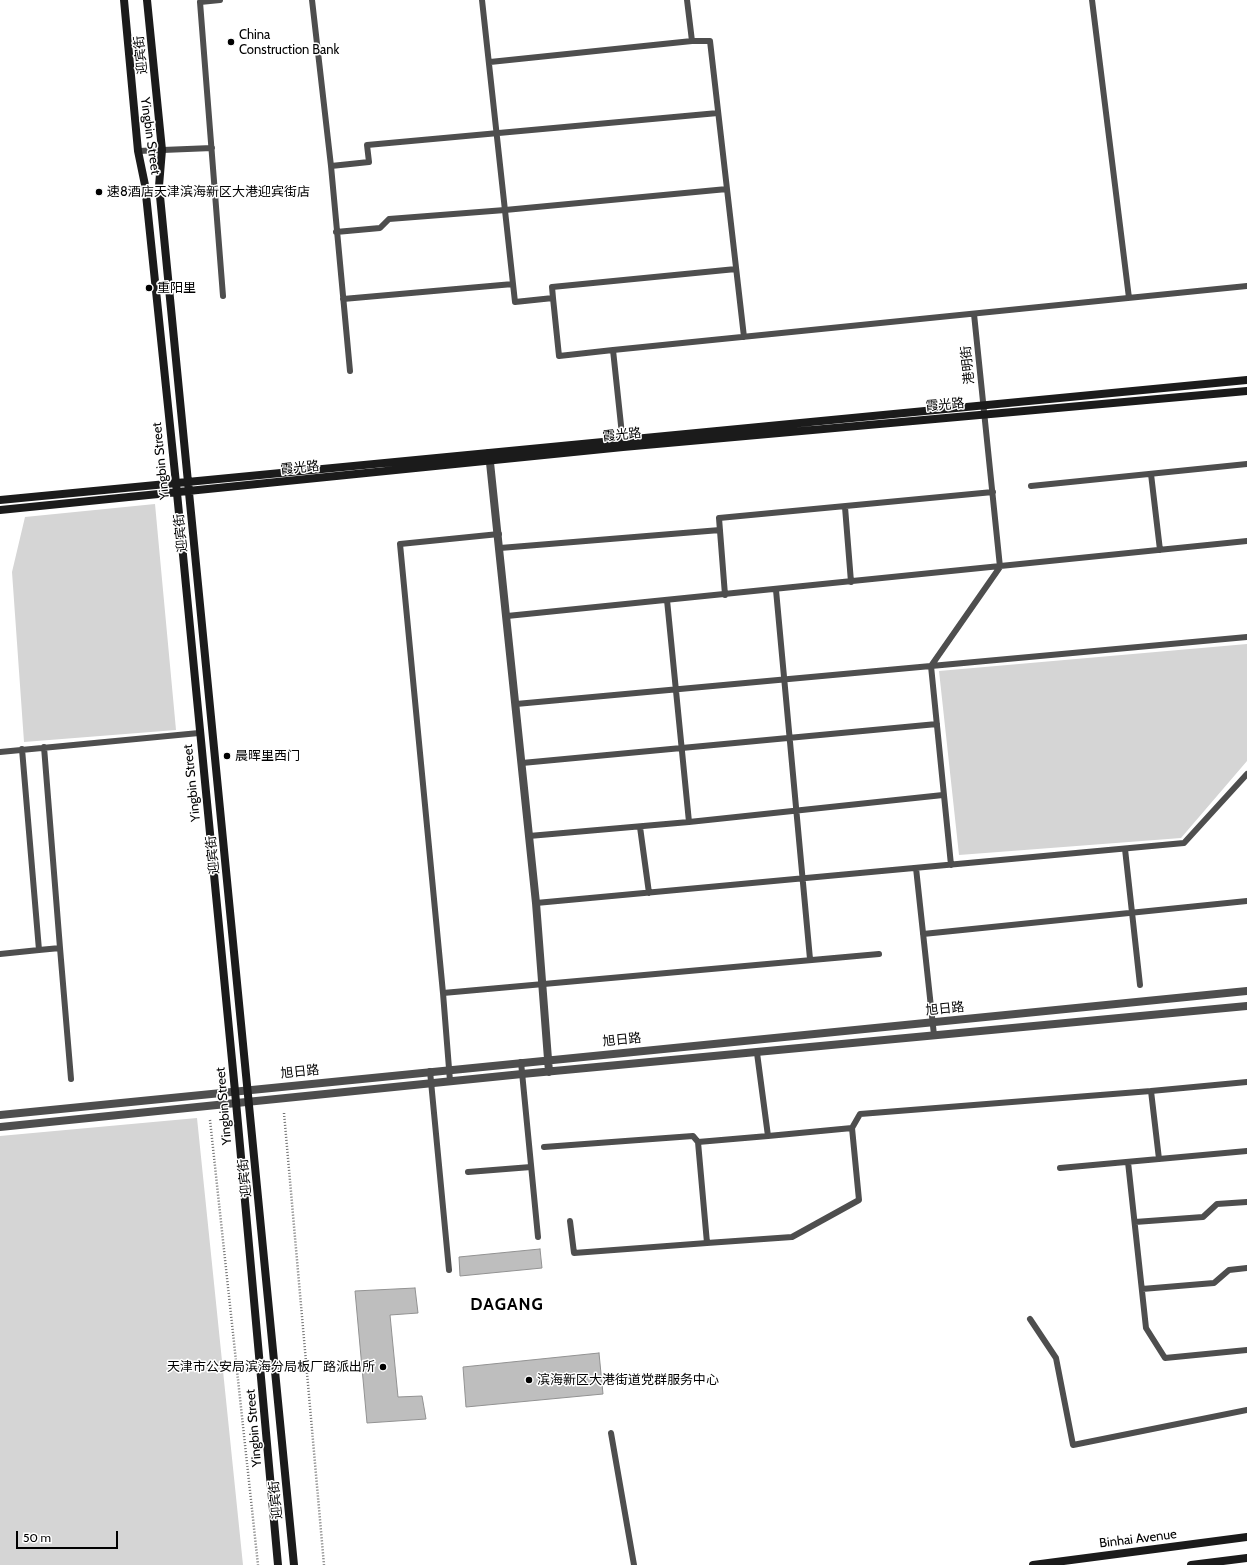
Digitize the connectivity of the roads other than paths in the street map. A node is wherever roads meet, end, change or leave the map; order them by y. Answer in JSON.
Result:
{"nodes":[{"id":1,"x":124,"y":0,"type":"edge"},
{"id":2,"x":148,"y":0,"type":"edge"},
{"id":3,"x":220,"y":0,"type":"edge"},
{"id":4,"x":312,"y":0,"type":"edge"},
{"id":5,"x":482,"y":0,"type":"edge"},
{"id":6,"x":687,"y":0,"type":"edge"},
{"id":7,"x":1092,"y":0,"type":"edge"},
{"id":8,"x":692,"y":41,"type":"junction"},
{"id":9,"x":490,"y":62,"type":"junction"},
{"id":10,"x":718,"y":113,"type":"junction"},
{"id":11,"x":497,"y":134,"type":"junction"},
{"id":12,"x":212,"y":148,"type":"junction"},
{"id":13,"x":162,"y":150,"type":"junction"},
{"id":14,"x":138,"y":151,"type":"junction"},
{"id":15,"x":331,"y":166,"type":"junction"},
{"id":16,"x":727,"y":189,"type":"junction"},
{"id":17,"x":505,"y":210,"type":"junction"},
{"id":18,"x":336,"y":232,"type":"junction"},
{"id":19,"x":736,"y":268,"type":"junction"},
{"id":20,"x":513,"y":284,"type":"junction"},
{"id":21,"x":1247,"y":286,"type":"edge"},
{"id":22,"x":223,"y":296,"type":"dead end"},
{"id":23,"x":553,"y":298,"type":"junction"},
{"id":24,"x":1128,"y":298,"type":"junction"},
{"id":25,"x":343,"y":299,"type":"junction"},
{"id":26,"x":974,"y":314,"type":"junction"},
{"id":27,"x":744,"y":337,"type":"junction"},
{"id":28,"x":613,"y":350,"type":"junction"},
{"id":29,"x":350,"y":371,"type":"dead end"},
{"id":30,"x":1247,"y":380,"type":"edge"},
{"id":31,"x":1247,"y":391,"type":"edge"},
{"id":32,"x":984,"y":409,"type":"junction"},
{"id":33,"x":623,"y":443,"type":"junction"},
{"id":34,"x":489,"y":452,"type":"junction"},
{"id":35,"x":490,"y":461,"type":"junction"},
{"id":36,"x":1247,"y":464,"type":"edge"},
{"id":37,"x":1151,"y":474,"type":"junction"},
{"id":38,"x":188,"y":481,"type":"junction"},
{"id":39,"x":176,"y":482,"type":"junction"},
{"id":40,"x":1031,"y":486,"type":"dead end"},
{"id":41,"x":189,"y":492,"type":"junction"},
{"id":42,"x":992,"y":492,"type":"junction"},
{"id":43,"x":177,"y":493,"type":"junction"},
{"id":44,"x":0,"y":500,"type":"edge"},
{"id":45,"x":845,"y":507,"type":"junction"},
{"id":46,"x":0,"y":510,"type":"edge"},
{"id":47,"x":720,"y":530,"type":"junction"},
{"id":48,"x":499,"y":534,"type":"junction"},
{"id":49,"x":1247,"y":541,"type":"edge"},
{"id":50,"x":500,"y":548,"type":"junction"},
{"id":51,"x":1160,"y":550,"type":"junction"},
{"id":52,"x":1000,"y":567,"type":"junction"},
{"id":53,"x":851,"y":582,"type":"junction"},
{"id":54,"x":776,"y":590,"type":"junction"},
{"id":55,"x":725,"y":595,"type":"junction"},
{"id":56,"x":667,"y":600,"type":"junction"},
{"id":57,"x":507,"y":616,"type":"junction"},
{"id":58,"x":1247,"y":637,"type":"edge"},
{"id":59,"x":931,"y":666,"type":"junction"},
{"id":60,"x":785,"y":679,"type":"junction"},
{"id":61,"x":676,"y":689,"type":"junction"},
{"id":62,"x":516,"y":704,"type":"junction"},
{"id":63,"x":937,"y":724,"type":"junction"},
{"id":64,"x":199,"y":733,"type":"junction"},
{"id":65,"x":790,"y":738,"type":"junction"},
{"id":66,"x":44,"y":747,"type":"junction"},
{"id":67,"x":682,"y":748,"type":"junction"},
{"id":68,"x":22,"y":749,"type":"junction"},
{"id":69,"x":0,"y":752,"type":"edge"},
{"id":70,"x":522,"y":763,"type":"junction"},
{"id":71,"x":1247,"y":774,"type":"edge"},
{"id":72,"x":944,"y":794,"type":"junction"},
{"id":73,"x":797,"y":810,"type":"junction"},
{"id":74,"x":689,"y":822,"type":"junction"},
{"id":75,"x":640,"y":827,"type":"junction"},
{"id":76,"x":529,"y":836,"type":"junction"},
{"id":77,"x":1125,"y":849,"type":"junction"},
{"id":78,"x":950,"y":865,"type":"junction"},
{"id":79,"x":916,"y":868,"type":"junction"},
{"id":80,"x":803,"y":878,"type":"junction"},
{"id":81,"x":649,"y":893,"type":"junction"},
{"id":82,"x":1247,"y":901,"type":"edge"},
{"id":83,"x":536,"y":903,"type":"junction"},
{"id":84,"x":1131,"y":913,"type":"junction"},
{"id":85,"x":923,"y":934,"type":"junction"},
{"id":86,"x":60,"y":948,"type":"junction"},
{"id":87,"x":39,"y":950,"type":"junction"},
{"id":88,"x":0,"y":954,"type":"edge"},
{"id":89,"x":879,"y":954,"type":"dead end"},
{"id":90,"x":810,"y":959,"type":"junction"},
{"id":91,"x":542,"y":983,"type":"junction"},
{"id":92,"x":1140,"y":985,"type":"dead end"},
{"id":93,"x":1247,"y":991,"type":"edge"},
{"id":94,"x":443,"y":992,"type":"junction"},
{"id":95,"x":1247,"y":1006,"type":"edge"},
{"id":96,"x":933,"y":1022,"type":"junction"},
{"id":97,"x":934,"y":1035,"type":"junction"},
{"id":98,"x":757,"y":1053,"type":"junction"},
{"id":99,"x":548,"y":1060,"type":"junction"},
{"id":100,"x":521,"y":1062,"type":"junction"},
{"id":101,"x":449,"y":1069,"type":"junction"},
{"id":102,"x":430,"y":1071,"type":"junction"},
{"id":103,"x":549,"y":1072,"type":"junction"},
{"id":104,"x":522,"y":1074,"type":"junction"},
{"id":105,"x":71,"y":1079,"type":"dead end"},
{"id":106,"x":450,"y":1081,"type":"junction"},
{"id":107,"x":1247,"y":1082,"type":"edge"},
{"id":108,"x":431,"y":1084,"type":"junction"},
{"id":109,"x":249,"y":1090,"type":"junction"},
{"id":110,"x":235,"y":1091,"type":"junction"},
{"id":111,"x":1151,"y":1091,"type":"junction"},
{"id":112,"x":250,"y":1102,"type":"junction"},
{"id":113,"x":236,"y":1103,"type":"junction"},
{"id":114,"x":0,"y":1115,"type":"edge"},
{"id":115,"x":0,"y":1127,"type":"edge"},
{"id":116,"x":852,"y":1128,"type":"junction"},
{"id":117,"x":768,"y":1136,"type":"junction"},
{"id":118,"x":698,"y":1142,"type":"junction"},
{"id":119,"x":544,"y":1147,"type":"dead end"},
{"id":120,"x":1247,"y":1151,"type":"edge"},
{"id":121,"x":1159,"y":1159,"type":"junction"},
{"id":122,"x":1128,"y":1162,"type":"junction"},
{"id":123,"x":532,"y":1167,"type":"junction"},
{"id":124,"x":1060,"y":1168,"type":"dead end"},
{"id":125,"x":468,"y":1172,"type":"dead end"},
{"id":126,"x":1247,"y":1202,"type":"edge"},
{"id":127,"x":570,"y":1221,"type":"dead end"},
{"id":128,"x":1134,"y":1222,"type":"junction"},
{"id":129,"x":538,"y":1237,"type":"dead end"},
{"id":130,"x":707,"y":1244,"type":"junction"},
{"id":131,"x":1247,"y":1268,"type":"edge"},
{"id":132,"x":449,"y":1270,"type":"dead end"},
{"id":133,"x":1142,"y":1289,"type":"junction"},
{"id":134,"x":1030,"y":1319,"type":"dead end"},
{"id":135,"x":1247,"y":1350,"type":"edge"},
{"id":136,"x":1247,"y":1410,"type":"edge"},
{"id":137,"x":611,"y":1433,"type":"dead end"},
{"id":138,"x":1247,"y":1537,"type":"edge"},
{"id":139,"x":1247,"y":1558,"type":"edge"},
{"id":140,"x":278,"y":1565,"type":"edge"},
{"id":141,"x":294,"y":1565,"type":"edge"},
{"id":142,"x":634,"y":1565,"type":"edge"},
{"id":143,"x":1033,"y":1565,"type":"edge"},
{"id":144,"x":1191,"y":1565,"type":"edge"}],
"edges":[{"from":1,"to":14,"type":"main road","name":"Yingbin Street"},
{"from":2,"to":13,"type":"main road","name":"迎宾街"},
{"from":3,"to":12,"type":"lane"},
{"from":4,"to":15,"type":"lane"},
{"from":5,"to":9,"type":"lane"},
{"from":6,"to":8,"type":"lane"},
{"from":7,"to":24,"type":"lane"},
{"from":8,"to":9,"type":"lane"},
{"from":8,"to":10,"type":"lane"},
{"from":9,"to":11,"type":"lane"},
{"from":10,"to":11,"type":"lane"},
{"from":10,"to":16,"type":"lane"},
{"from":11,"to":15,"type":"lane"},
{"from":11,"to":17,"type":"lane"},
{"from":12,"to":13,"type":"lane"},
{"from":12,"to":22,"type":"lane"},
{"from":13,"to":14,"type":"lane"},
{"from":13,"to":38,"type":"main road","name":"迎宾街"},
{"from":14,"to":39,"type":"main road","name":"Yingbin Street"},
{"from":15,"to":18,"type":"lane"},
{"from":16,"to":17,"type":"lane"},
{"from":16,"to":19,"type":"lane"},
{"from":17,"to":18,"type":"lane"},
{"from":17,"to":20,"type":"lane"},
{"from":18,"to":25,"type":"lane"},
{"from":19,"to":23,"type":"lane"},
{"from":19,"to":27,"type":"lane"},
{"from":20,"to":23,"type":"lane"},
{"from":20,"to":25,"type":"lane"},
{"from":21,"to":24,"type":"lane"},
{"from":23,"to":28,"type":"lane"},
{"from":24,"to":26,"type":"lane"},
{"from":25,"to":29,"type":"lane"},
{"from":26,"to":27,"type":"lane"},
{"from":26,"to":32,"type":"lane","name":"港明街"},
{"from":27,"to":28,"type":"lane"},
{"from":28,"to":33,"type":"lane"},
{"from":30,"to":32,"type":"main road","name":"霞光路"},
{"from":31,"to":32,"type":"main road","name":"霞光路"},
{"from":32,"to":33,"type":"main road","name":"霞光路"},
{"from":32,"to":42,"type":"lane","name":"港明街"},
{"from":33,"to":34,"type":"main road","name":"霞光路"},
{"from":33,"to":35,"type":"main road","name":"霞光路"},
{"from":34,"to":35,"type":"street"},
{"from":34,"to":38,"type":"main road","name":"霞光路"},
{"from":35,"to":41,"type":"main road","name":"霞光路"},
{"from":35,"to":48,"type":"street"},
{"from":36,"to":37,"type":"lane"},
{"from":37,"to":40,"type":"lane"},
{"from":37,"to":51,"type":"lane"},
{"from":38,"to":39,"type":"main road","name":"霞光路"},
{"from":38,"to":41,"type":"main road","name":"迎宾街"},
{"from":39,"to":43,"type":"main road","name":"Yingbin Street"},
{"from":39,"to":44,"type":"main road","name":"霞光路"},
{"from":41,"to":43,"type":"main road","name":"霞光路"},
{"from":41,"to":109,"type":"main road","name":"迎宾街"},
{"from":42,"to":45,"type":"lane"},
{"from":42,"to":52,"type":"lane","name":"港明街"},
{"from":43,"to":46,"type":"main road","name":"霞光路"},
{"from":43,"to":64,"type":"main road","name":"Yingbin Street"},
{"from":45,"to":47,"type":"lane"},
{"from":45,"to":53,"type":"lane"},
{"from":47,"to":50,"type":"lane"},
{"from":47,"to":55,"type":"lane"},
{"from":48,"to":50,"type":"street"},
{"from":48,"to":94,"type":"lane"},
{"from":49,"to":51,"type":"lane"},
{"from":50,"to":57,"type":"street"},
{"from":51,"to":52,"type":"lane"},
{"from":52,"to":53,"type":"lane"},
{"from":52,"to":59,"type":"lane"},
{"from":53,"to":54,"type":"lane"},
{"from":54,"to":55,"type":"lane"},
{"from":54,"to":60,"type":"lane"},
{"from":55,"to":56,"type":"lane"},
{"from":56,"to":57,"type":"lane"},
{"from":56,"to":61,"type":"lane"},
{"from":57,"to":62,"type":"street"},
{"from":58,"to":59,"type":"lane"},
{"from":59,"to":60,"type":"lane"},
{"from":59,"to":63,"type":"lane"},
{"from":60,"to":61,"type":"lane"},
{"from":60,"to":65,"type":"lane"},
{"from":61,"to":62,"type":"lane"},
{"from":61,"to":67,"type":"lane"},
{"from":62,"to":70,"type":"street"},
{"from":63,"to":65,"type":"lane"},
{"from":63,"to":72,"type":"lane"},
{"from":64,"to":66,"type":"lane"},
{"from":64,"to":110,"type":"main road","name":"Yingbin Street"},
{"from":65,"to":67,"type":"lane"},
{"from":65,"to":73,"type":"lane"},
{"from":66,"to":68,"type":"lane"},
{"from":66,"to":86,"type":"lane"},
{"from":67,"to":70,"type":"lane"},
{"from":67,"to":74,"type":"lane"},
{"from":68,"to":69,"type":"lane"},
{"from":68,"to":87,"type":"lane"},
{"from":70,"to":76,"type":"street"},
{"from":71,"to":77,"type":"lane"},
{"from":72,"to":73,"type":"lane"},
{"from":72,"to":78,"type":"lane"},
{"from":73,"to":74,"type":"lane"},
{"from":73,"to":80,"type":"lane"},
{"from":74,"to":75,"type":"lane"},
{"from":75,"to":76,"type":"lane"},
{"from":75,"to":81,"type":"lane"},
{"from":76,"to":83,"type":"street"},
{"from":77,"to":78,"type":"lane"},
{"from":77,"to":84,"type":"lane"},
{"from":78,"to":79,"type":"lane"},
{"from":79,"to":80,"type":"lane"},
{"from":79,"to":85,"type":"lane"},
{"from":80,"to":81,"type":"lane"},
{"from":80,"to":90,"type":"lane"},
{"from":81,"to":83,"type":"lane"},
{"from":82,"to":84,"type":"lane"},
{"from":83,"to":91,"type":"street"},
{"from":84,"to":85,"type":"lane"},
{"from":84,"to":92,"type":"lane"},
{"from":85,"to":96,"type":"lane"},
{"from":86,"to":87,"type":"lane"},
{"from":86,"to":105,"type":"lane"},
{"from":87,"to":88,"type":"lane"},
{"from":89,"to":90,"type":"lane"},
{"from":90,"to":91,"type":"lane"},
{"from":91,"to":94,"type":"lane"},
{"from":91,"to":99,"type":"street"},
{"from":93,"to":96,"type":"street","name":"旭日路"},
{"from":94,"to":101,"type":"lane"},
{"from":95,"to":97,"type":"street","name":"旭日路"},
{"from":96,"to":97,"type":"lane"},
{"from":96,"to":99,"type":"street","name":"旭日路"},
{"from":97,"to":98,"type":"street","name":"旭日路"},
{"from":98,"to":103,"type":"street","name":"旭日路"},
{"from":98,"to":117,"type":"lane"},
{"from":99,"to":100,"type":"street","name":"旭日路"},
{"from":99,"to":103,"type":"street"},
{"from":100,"to":101,"type":"street","name":"旭日路"},
{"from":100,"to":104,"type":"lane"},
{"from":101,"to":102,"type":"street","name":"旭日路"},
{"from":101,"to":106,"type":"lane"},
{"from":102,"to":108,"type":"lane"},
{"from":102,"to":109,"type":"street","name":"旭日路"},
{"from":103,"to":104,"type":"street","name":"旭日路"},
{"from":104,"to":106,"type":"street","name":"旭日路"},
{"from":104,"to":123,"type":"lane"},
{"from":106,"to":108,"type":"street","name":"旭日路"},
{"from":107,"to":111,"type":"lane"},
{"from":108,"to":112,"type":"street","name":"旭日路"},
{"from":108,"to":132,"type":"lane"},
{"from":109,"to":110,"type":"street","name":"旭日路"},
{"from":109,"to":112,"type":"main road","name":"迎宾街"},
{"from":110,"to":113,"type":"main road","name":"Yingbin Street"},
{"from":110,"to":114,"type":"street","name":"旭日路"},
{"from":111,"to":116,"type":"lane"},
{"from":111,"to":121,"type":"lane"},
{"from":112,"to":113,"type":"street","name":"旭日路"},
{"from":112,"to":141,"type":"main road","name":"迎宾街"},
{"from":113,"to":115,"type":"street","name":"旭日路"},
{"from":113,"to":140,"type":"main road","name":"Yingbin Street"},
{"from":116,"to":117,"type":"lane"},
{"from":116,"to":130,"type":"lane"},
{"from":117,"to":118,"type":"lane"},
{"from":118,"to":119,"type":"lane"},
{"from":118,"to":130,"type":"lane"},
{"from":120,"to":121,"type":"lane"},
{"from":121,"to":122,"type":"lane"},
{"from":122,"to":124,"type":"lane"},
{"from":122,"to":128,"type":"lane"},
{"from":123,"to":125,"type":"lane"},
{"from":123,"to":129,"type":"lane"},
{"from":126,"to":128,"type":"lane"},
{"from":127,"to":130,"type":"lane"},
{"from":128,"to":133,"type":"lane"},
{"from":131,"to":133,"type":"lane"},
{"from":133,"to":135,"type":"lane"},
{"from":134,"to":136,"type":"lane"},
{"from":137,"to":142,"type":"lane"},
{"from":138,"to":143,"type":"main road","name":"Binhai Avenue"},
{"from":139,"to":144,"type":"main road"}]}
